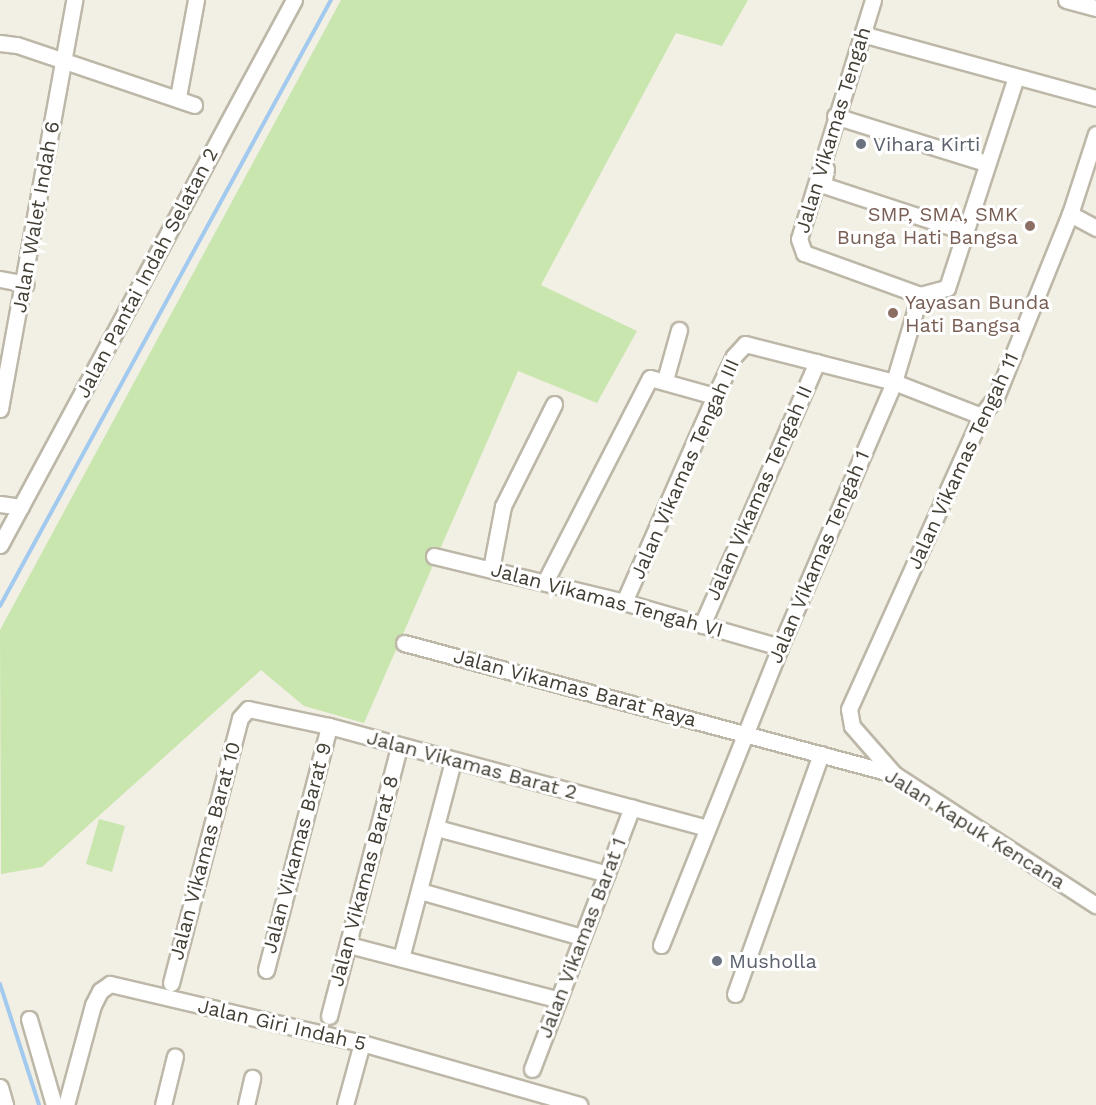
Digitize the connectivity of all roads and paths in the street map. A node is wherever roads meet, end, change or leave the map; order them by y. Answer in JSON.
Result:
{"nodes":[{"id":1,"x":74,"y":0,"type":"edge"},
{"id":2,"x":196,"y":0,"type":"edge"},
{"id":3,"x":294,"y":0,"type":"edge"},
{"id":4,"x":873,"y":0,"type":"edge"},
{"id":5,"x":1066,"y":0,"type":"edge"},
{"id":6,"x":1092,"y":4,"type":"edge"},
{"id":7,"x":862,"y":34,"type":"junction"},
{"id":8,"x":0,"y":43,"type":"edge"},
{"id":9,"x":63,"y":60,"type":"junction"},
{"id":10,"x":1016,"y":77,"type":"junction"},
{"id":11,"x":178,"y":97,"type":"junction"},
{"id":12,"x":1096,"y":98,"type":"edge"},
{"id":13,"x":194,"y":105,"type":"dead end"},
{"id":14,"x":835,"y":117,"type":"junction"},
{"id":15,"x":1096,"y":134,"type":"edge"},
{"id":16,"x":986,"y":163,"type":"junction"},
{"id":17,"x":827,"y":166,"type":"dead end"},
{"id":18,"x":1070,"y":214,"type":"junction"},
{"id":19,"x":1096,"y":228,"type":"edge"},
{"id":20,"x":963,"y":231,"type":"junction"},
{"id":21,"x":0,"y":279,"type":"edge"},
{"id":22,"x":26,"y":284,"type":"junction"},
{"id":23,"x":920,"y":295,"type":"junction"},
{"id":24,"x":679,"y":330,"type":"dead end"},
{"id":25,"x":817,"y":362,"type":"junction"},
{"id":26,"x":665,"y":380,"type":"junction"},
{"id":27,"x":894,"y":382,"type":"junction"},
{"id":28,"x":715,"y":396,"type":"junction"},
{"id":29,"x":554,"y":404,"type":"dead end"},
{"id":30,"x":0,"y":409,"type":"edge"},
{"id":31,"x":981,"y":416,"type":"junction"},
{"id":32,"x":0,"y":504,"type":"edge"},
{"id":33,"x":21,"y":507,"type":"junction"},
{"id":34,"x":0,"y":545,"type":"edge"},
{"id":35,"x":434,"y":556,"type":"dead end"},
{"id":36,"x":491,"y":569,"type":"junction"},
{"id":37,"x":545,"y":582,"type":"junction"},
{"id":38,"x":624,"y":602,"type":"junction"},
{"id":39,"x":702,"y":625,"type":"junction"},
{"id":40,"x":404,"y":643,"type":"dead end"},
{"id":41,"x":780,"y":647,"type":"junction"},
{"id":42,"x":240,"y":718,"type":"joint"},
{"id":43,"x":329,"y":726,"type":"junction"},
{"id":44,"x":746,"y":733,"type":"junction"},
{"id":45,"x":399,"y":747,"type":"junction"},
{"id":46,"x":821,"y":754,"type":"junction"},
{"id":47,"x":453,"y":761,"type":"junction"},
{"id":48,"x":894,"y":774,"type":"junction"},
{"id":49,"x":632,"y":807,"type":"junction"},
{"id":50,"x":437,"y":828,"type":"junction"},
{"id":51,"x":708,"y":828,"type":"junction"},
{"id":52,"x":607,"y":874,"type":"junction"},
{"id":53,"x":420,"y":891,"type":"junction"},
{"id":54,"x":1096,"y":905,"type":"edge"},
{"id":55,"x":582,"y":937,"type":"junction"},
{"id":56,"x":349,"y":945,"type":"junction"},
{"id":57,"x":661,"y":945,"type":"dead end"},
{"id":58,"x":402,"y":958,"type":"junction"},
{"id":59,"x":266,"y":970,"type":"dead end"},
{"id":60,"x":171,"y":983,"type":"dead end"},
{"id":61,"x":735,"y":994,"type":"dead end"},
{"id":62,"x":557,"y":999,"type":"junction"},
{"id":63,"x":329,"y":1016,"type":"dead end"},
{"id":64,"x":29,"y":1019,"type":"dead end"},
{"id":65,"x":362,"y":1043,"type":"junction"},
{"id":66,"x":175,"y":1056,"type":"dead end"},
{"id":67,"x":532,"y":1068,"type":"dead end"},
{"id":68,"x":252,"y":1078,"type":"dead end"},
{"id":69,"x":0,"y":1087,"type":"edge"},
{"id":70,"x":5,"y":1105,"type":"edge"},
{"id":71,"x":54,"y":1105,"type":"edge"},
{"id":72,"x":66,"y":1105,"type":"edge"},
{"id":73,"x":163,"y":1105,"type":"edge"},
{"id":74,"x":246,"y":1105,"type":"edge"},
{"id":75,"x":345,"y":1105,"type":"edge"},
{"id":76,"x":579,"y":1105,"type":"edge"}],
"edges":[{"from":1,"to":9,"type":"street","name":"Jalan Walet Indah 6"},
{"from":2,"to":11,"type":"street"},
{"from":3,"to":33,"type":"street","name":"Jalan Pantai Indah Selatan 2"},
{"from":4,"to":7,"type":"street","name":"Jalan Vikamas Tengah"},
{"from":5,"to":6,"type":"street"},
{"from":7,"to":10,"type":"street"},
{"from":7,"to":14,"type":"street","name":"Jalan Vikamas Tengah"},
{"from":8,"to":9,"type":"street"},
{"from":9,"to":11,"type":"street"},
{"from":9,"to":22,"type":"street","name":"Jalan Walet Indah 6"},
{"from":10,"to":12,"type":"street"},
{"from":10,"to":16,"type":"street"},
{"from":11,"to":13,"type":"street"},
{"from":14,"to":16,"type":"street"},
{"from":14,"to":23,"type":"street","name":"Jalan Vikamas Tengah"},
{"from":15,"to":18,"type":"street","name":"Jalan Vikamas Tengah 11"},
{"from":16,"to":20,"type":"street"},
{"from":17,"to":20,"type":"street"},
{"from":18,"to":19,"type":"street"},
{"from":18,"to":31,"type":"street","name":"Jalan Vikamas Tengah 11"},
{"from":20,"to":23,"type":"street"},
{"from":21,"to":22,"type":"street"},
{"from":22,"to":30,"type":"street","name":"Jalan Walet Indah 6"},
{"from":23,"to":27,"type":"street","name":"Jalan Vikamas Tengah 1"},
{"from":24,"to":26,"type":"street"},
{"from":25,"to":27,"type":"street"},
{"from":25,"to":28,"type":"street","name":"Jalan Vikamas Tengah III"},
{"from":25,"to":39,"type":"street","name":"Jalan Vikamas Tengah II"},
{"from":26,"to":28,"type":"street"},
{"from":26,"to":37,"type":"street"},
{"from":27,"to":31,"type":"street"},
{"from":27,"to":41,"type":"street","name":"Jalan Vikamas Tengah 1"},
{"from":28,"to":38,"type":"street","name":"Jalan Vikamas Tengah III"},
{"from":29,"to":36,"type":"street"},
{"from":31,"to":48,"type":"street","name":"Jalan Vikamas Tengah 11"},
{"from":32,"to":33,"type":"street"},
{"from":33,"to":34,"type":"street","name":"Jalan Pantai Indah Selatan 2"},
{"from":35,"to":36,"type":"street","name":"Jalan Vikamas Tengah VI"},
{"from":36,"to":37,"type":"street","name":"Jalan Vikamas Tengah VI"},
{"from":37,"to":38,"type":"street","name":"Jalan Vikamas Tengah VI"},
{"from":38,"to":39,"type":"street","name":"Jalan Vikamas Tengah VI"},
{"from":39,"to":41,"type":"street","name":"Jalan Vikamas Tengah VI"},
{"from":40,"to":44,"type":"street","name":"Jalan Vikamas Barat Raya"},
{"from":41,"to":44,"type":"street","name":"Jalan Vikamas Tengah 1"},
{"from":42,"to":43,"type":"street","name":"Jalan Vikamas Barat 2"},
{"from":42,"to":60,"type":"street","name":"Jalan Vikamas Barat 10"},
{"from":43,"to":45,"type":"street","name":"Jalan Vikamas Barat 2"},
{"from":43,"to":59,"type":"street","name":"Jalan Vikamas Barat 9"},
{"from":44,"to":46,"type":"street","name":"Jalan Kapuk Kencana"},
{"from":44,"to":51,"type":"street"},
{"from":45,"to":47,"type":"street","name":"Jalan Vikamas Barat 2"},
{"from":45,"to":56,"type":"street","name":"Jalan Vikamas Barat 8"},
{"from":46,"to":48,"type":"street","name":"Jalan Kapuk Kencana"},
{"from":46,"to":61,"type":"street"},
{"from":47,"to":49,"type":"street","name":"Jalan Vikamas Barat 2"},
{"from":47,"to":50,"type":"street"},
{"from":48,"to":54,"type":"street","name":"Jalan Kapuk Kencana"},
{"from":49,"to":51,"type":"street","name":"Jalan Vikamas Barat 2"},
{"from":49,"to":52,"type":"street","name":"Jalan Vikamas Barat 1"},
{"from":50,"to":52,"type":"street"},
{"from":50,"to":53,"type":"street"},
{"from":51,"to":57,"type":"street"},
{"from":52,"to":55,"type":"street","name":"Jalan Vikamas Barat 1"},
{"from":53,"to":55,"type":"street"},
{"from":53,"to":58,"type":"street"},
{"from":55,"to":62,"type":"street","name":"Jalan Vikamas Barat 1"},
{"from":56,"to":58,"type":"street"},
{"from":56,"to":63,"type":"street","name":"Jalan Vikamas Barat 8"},
{"from":58,"to":62,"type":"street"},
{"from":62,"to":67,"type":"street","name":"Jalan Vikamas Barat 1"},
{"from":64,"to":71,"type":"street"},
{"from":65,"to":72,"type":"street","name":"Jalan Giri Indah 5"},
{"from":65,"to":75,"type":"street"},
{"from":65,"to":76,"type":"street","name":"Jalan Giri Indah 5"},
{"from":66,"to":73,"type":"street"},
{"from":68,"to":74,"type":"street"},
{"from":69,"to":70,"type":"street"}]}
